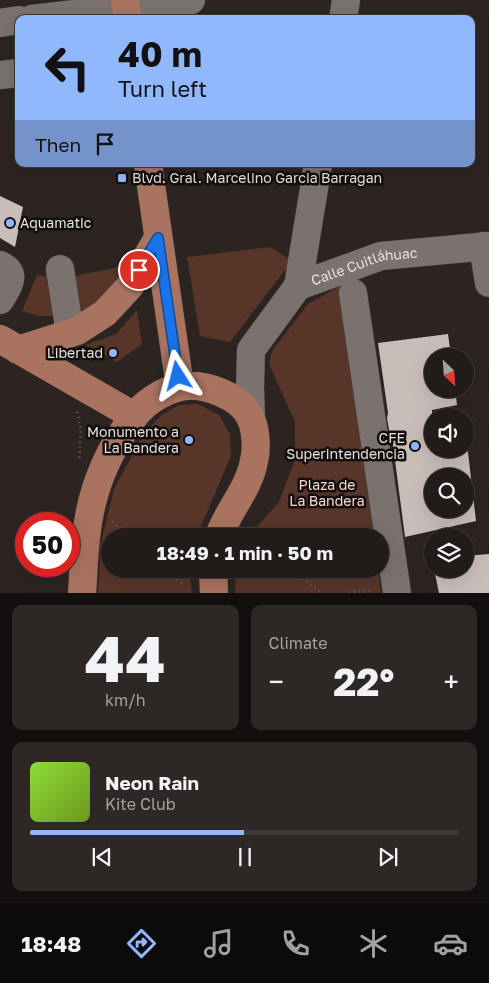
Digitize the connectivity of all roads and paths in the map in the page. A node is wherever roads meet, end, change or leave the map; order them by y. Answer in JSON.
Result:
{"nodes":[{"id":1,"x":191,"y":0,"type":"edge"},
{"id":2,"x":346,"y":0,"type":"edge"},
{"id":3,"x":126,"y":9,"type":"edge"},
{"id":4,"x":70,"y":15,"type":"edge"},
{"id":5,"x":344,"y":15,"type":"edge"},
{"id":6,"x":15,"y":21,"type":"edge"},
{"id":7,"x":0,"y":23,"type":"edge"},
{"id":8,"x":15,"y":73,"type":"edge"},
{"id":9,"x":0,"y":75,"type":"edge"},
{"id":10,"x":148,"y":167,"type":"edge"},
{"id":11,"x":318,"y":167,"type":"edge"},
{"id":12,"x":158,"y":238,"type":"junction"},
{"id":13,"x":486,"y":246,"type":"edge"},
{"id":14,"x":0,"y":265,"type":"edge"},
{"id":15,"x":60,"y":269,"type":"dead end"},
{"id":16,"x":489,"y":283,"type":"edge"},
{"id":17,"x":298,"y":286,"type":"junction"},
{"id":18,"x":353,"y":293,"type":"dead end"},
{"id":19,"x":0,"y":300,"type":"edge"},
{"id":20,"x":70,"y":333,"type":"junction"},
{"id":21,"x":9,"y":345,"type":"edge"},
{"id":22,"x":180,"y":387,"type":"junction"},
{"id":23,"x":76,"y":411,"type":"dead end"},
{"id":24,"x":134,"y":416,"type":"junction"},
{"id":25,"x":251,"y":419,"type":"junction"},
{"id":26,"x":78,"y":466,"type":"dead end"},
{"id":27,"x":107,"y":517,"type":"dead end"},
{"id":28,"x":120,"y":528,"type":"edge"},
{"id":29,"x":222,"y":528,"type":"edge"},
{"id":30,"x":176,"y":578,"type":"edge"},
{"id":31,"x":213,"y":578,"type":"edge"},
{"id":32,"x":302,"y":578,"type":"edge"},
{"id":33,"x":183,"y":584,"type":"dead end"},
{"id":34,"x":82,"y":593,"type":"edge"},
{"id":35,"x":214,"y":593,"type":"edge"},
{"id":36,"x":321,"y":593,"type":"edge"},
{"id":37,"x":397,"y":593,"type":"edge"}],
"edges":[{"from":1,"to":3,"type":"street"},
{"from":2,"to":5,"type":"street"},
{"from":3,"to":4,"type":"street"},
{"from":6,"to":7,"type":"street"},
{"from":8,"to":9,"type":"street"},
{"from":10,"to":12,"type":"main road"},
{"from":11,"to":17,"type":"street"},
{"from":12,"to":20,"type":"main road"},
{"from":12,"to":22,"type":"main road"},
{"from":13,"to":16,"type":"street"},
{"from":13,"to":17,"type":"street","name":"Calle Cuitláhuac"},
{"from":14,"to":19,"type":"street"},
{"from":15,"to":20,"type":"street"},
{"from":17,"to":25,"type":"street","name":"Calle Cuitláhuac"},
{"from":18,"to":37,"type":"street"},
{"from":20,"to":21,"type":"main road"},
{"from":21,"to":24,"type":"main road"},
{"from":22,"to":24,"type":"main road"},
{"from":22,"to":25,"type":"main road"},
{"from":23,"to":26,"type":"path"},
{"from":24,"to":34,"type":"main road"},
{"from":25,"to":29,"type":"main road"},
{"from":27,"to":28,"type":"path"},
{"from":30,"to":33,"type":"path"},
{"from":31,"to":35,"type":"main road"},
{"from":32,"to":36,"type":"path"}]}
